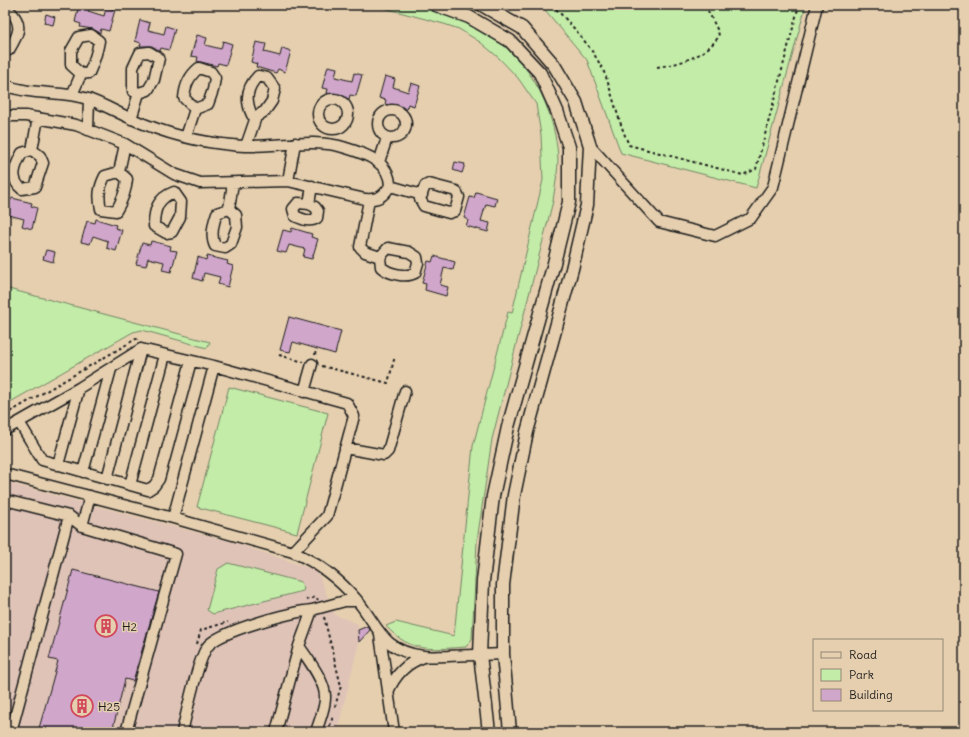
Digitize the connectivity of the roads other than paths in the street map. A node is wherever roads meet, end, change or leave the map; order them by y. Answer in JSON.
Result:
{"nodes":[{"id":1,"x":436,"y":5,"type":"edge"},
{"id":2,"x":482,"y":5,"type":"edge"},
{"id":3,"x":817,"y":5,"type":"edge"},
{"id":4,"x":5,"y":11,"type":"edge"},
{"id":5,"x":5,"y":51,"type":"edge"},
{"id":6,"x":81,"y":74,"type":"dead end"},
{"id":7,"x":5,"y":85,"type":"edge"},
{"id":8,"x":139,"y":92,"type":"dead end"},
{"id":9,"x":72,"y":95,"type":"junction"},
{"id":10,"x":89,"y":99,"type":"junction"},
{"id":11,"x":195,"y":109,"type":"dead end"},
{"id":12,"x":5,"y":116,"type":"edge"},
{"id":13,"x":256,"y":117,"type":"dead end"},
{"id":14,"x":38,"y":118,"type":"junction"},
{"id":15,"x":131,"y":119,"type":"junction"},
{"id":16,"x":330,"y":128,"type":"dead end"},
{"id":17,"x":88,"y":130,"type":"junction"},
{"id":18,"x":186,"y":137,"type":"junction"},
{"id":19,"x":387,"y":138,"type":"dead end"},
{"id":20,"x":295,"y":143,"type":"junction"},
{"id":21,"x":327,"y":143,"type":"junction"},
{"id":22,"x":125,"y":144,"type":"junction"},
{"id":23,"x":246,"y":146,"type":"junction"},
{"id":24,"x":590,"y":146,"type":"junction"},
{"id":25,"x":32,"y":150,"type":"dead end"},
{"id":26,"x":380,"y":162,"type":"junction"},
{"id":27,"x":119,"y":172,"type":"dead end"},
{"id":28,"x":178,"y":176,"type":"junction"},
{"id":29,"x":288,"y":181,"type":"junction"},
{"id":30,"x":233,"y":183,"type":"junction"},
{"id":31,"x":312,"y":186,"type":"junction"},
{"id":32,"x":390,"y":186,"type":"junction"},
{"id":33,"x":174,"y":192,"type":"dead end"},
{"id":34,"x":422,"y":195,"type":"dead end"},
{"id":35,"x":370,"y":200,"type":"junction"},
{"id":36,"x":309,"y":204,"type":"dead end"},
{"id":37,"x":229,"y":209,"type":"dead end"},
{"id":38,"x":380,"y":257,"type":"dead end"},
{"id":39,"x":141,"y":349,"type":"junction"},
{"id":40,"x":165,"y":355,"type":"junction"},
{"id":41,"x":191,"y":361,"type":"junction"},
{"id":42,"x":312,"y":364,"type":"road end"},
{"id":43,"x":214,"y":366,"type":"junction"},
{"id":44,"x":111,"y":368,"type":"junction"},
{"id":45,"x":79,"y":388,"type":"junction"},
{"id":46,"x":405,"y":391,"type":"dead end"},
{"id":47,"x":304,"y":392,"type":"junction"},
{"id":48,"x":19,"y":422,"type":"junction"},
{"id":49,"x":5,"y":430,"type":"edge"},
{"id":50,"x":345,"y":448,"type":"junction"},
{"id":51,"x":58,"y":465,"type":"junction"},
{"id":52,"x":82,"y":472,"type":"junction"},
{"id":53,"x":5,"y":474,"type":"edge"},
{"id":54,"x":106,"y":479,"type":"junction"},
{"id":55,"x":130,"y":485,"type":"junction"},
{"id":56,"x":90,"y":496,"type":"junction"},
{"id":57,"x":5,"y":500,"type":"edge"},
{"id":58,"x":69,"y":516,"type":"junction"},
{"id":59,"x":173,"y":518,"type":"junction"},
{"id":60,"x":82,"y":526,"type":"junction"},
{"id":61,"x":293,"y":552,"type":"junction"},
{"id":62,"x":357,"y":601,"type":"junction"},
{"id":63,"x":317,"y":608,"type":"junction"},
{"id":64,"x":380,"y":635,"type":"junction"},
{"id":65,"x":299,"y":646,"type":"junction"},
{"id":66,"x":503,"y":654,"type":"junction"},
{"id":67,"x":480,"y":655,"type":"junction"},
{"id":68,"x":424,"y":656,"type":"junction"},
{"id":69,"x":388,"y":692,"type":"junction"},
{"id":70,"x":5,"y":730,"type":"edge"},
{"id":71,"x":11,"y":732,"type":"edge"},
{"id":72,"x":126,"y":732,"type":"edge"},
{"id":73,"x":182,"y":732,"type":"edge"},
{"id":74,"x":276,"y":732,"type":"edge"},
{"id":75,"x":316,"y":732,"type":"edge"},
{"id":76,"x":394,"y":732,"type":"edge"},
{"id":77,"x":488,"y":732,"type":"edge"},
{"id":78,"x":510,"y":732,"type":"edge"}],
"edges":[{"from":1,"to":67,"type":"main road"},
{"from":2,"to":24,"type":"main road"},
{"from":3,"to":24,"type":"street"},
{"from":4,"to":5,"type":"street"},
{"from":6,"to":9,"type":"street"},
{"from":7,"to":9,"type":"street"},
{"from":8,"to":15,"type":"street"},
{"from":9,"to":10,"type":"street"},
{"from":10,"to":15,"type":"street"},
{"from":10,"to":17,"type":"street"},
{"from":11,"to":18,"type":"street"},
{"from":12,"to":14,"type":"street"},
{"from":13,"to":23,"type":"street"},
{"from":14,"to":17,"type":"street"},
{"from":14,"to":25,"type":"street"},
{"from":15,"to":18,"type":"street"},
{"from":16,"to":21,"type":"street"},
{"from":17,"to":22,"type":"street"},
{"from":18,"to":23,"type":"street"},
{"from":19,"to":26,"type":"street"},
{"from":20,"to":21,"type":"street"},
{"from":20,"to":23,"type":"street"},
{"from":20,"to":29,"type":"street"},
{"from":21,"to":26,"type":"street"},
{"from":22,"to":27,"type":"street"},
{"from":22,"to":28,"type":"street"},
{"from":24,"to":66,"type":"main road"},
{"from":26,"to":32,"type":"street"},
{"from":28,"to":30,"type":"street"},
{"from":28,"to":33,"type":"street"},
{"from":29,"to":30,"type":"street"},
{"from":29,"to":31,"type":"street"},
{"from":30,"to":37,"type":"street"},
{"from":31,"to":35,"type":"street"},
{"from":31,"to":36,"type":"street"},
{"from":32,"to":34,"type":"street"},
{"from":32,"to":35,"type":"street"},
{"from":35,"to":38,"type":"street"},
{"from":39,"to":40,"type":"street"},
{"from":39,"to":44,"type":"street"},
{"from":39,"to":54,"type":"street"},
{"from":40,"to":41,"type":"street"},
{"from":40,"to":55,"type":"street"},
{"from":41,"to":43,"type":"street"},
{"from":41,"to":55,"type":"street"},
{"from":42,"to":47,"type":"street"},
{"from":43,"to":47,"type":"street"},
{"from":43,"to":59,"type":"street"},
{"from":44,"to":45,"type":"street"},
{"from":44,"to":52,"type":"street"},
{"from":45,"to":48,"type":"street"},
{"from":45,"to":51,"type":"street"},
{"from":46,"to":50,"type":"street"},
{"from":47,"to":50,"type":"street"},
{"from":48,"to":49,"type":"street"},
{"from":48,"to":51,"type":"street"},
{"from":50,"to":61,"type":"street"},
{"from":51,"to":52,"type":"street"},
{"from":52,"to":54,"type":"street"},
{"from":53,"to":56,"type":"street"},
{"from":54,"to":55,"type":"street"},
{"from":56,"to":59,"type":"street"},
{"from":56,"to":60,"type":"street"},
{"from":57,"to":58,"type":"street"},
{"from":58,"to":60,"type":"street"},
{"from":58,"to":71,"type":"street"},
{"from":59,"to":61,"type":"street"},
{"from":60,"to":72,"type":"street"},
{"from":61,"to":62,"type":"street"},
{"from":62,"to":63,"type":"street"},
{"from":62,"to":64,"type":"street"},
{"from":63,"to":65,"type":"street"},
{"from":63,"to":73,"type":"street"},
{"from":64,"to":68,"type":"street"},
{"from":64,"to":69,"type":"street"},
{"from":65,"to":74,"type":"street"},
{"from":65,"to":75,"type":"street"},
{"from":66,"to":67,"type":"street"},
{"from":66,"to":78,"type":"main road"},
{"from":67,"to":68,"type":"street"},
{"from":67,"to":77,"type":"main road"},
{"from":68,"to":69,"type":"street"},
{"from":69,"to":76,"type":"street"},
{"from":70,"to":71,"type":"street"}]}
